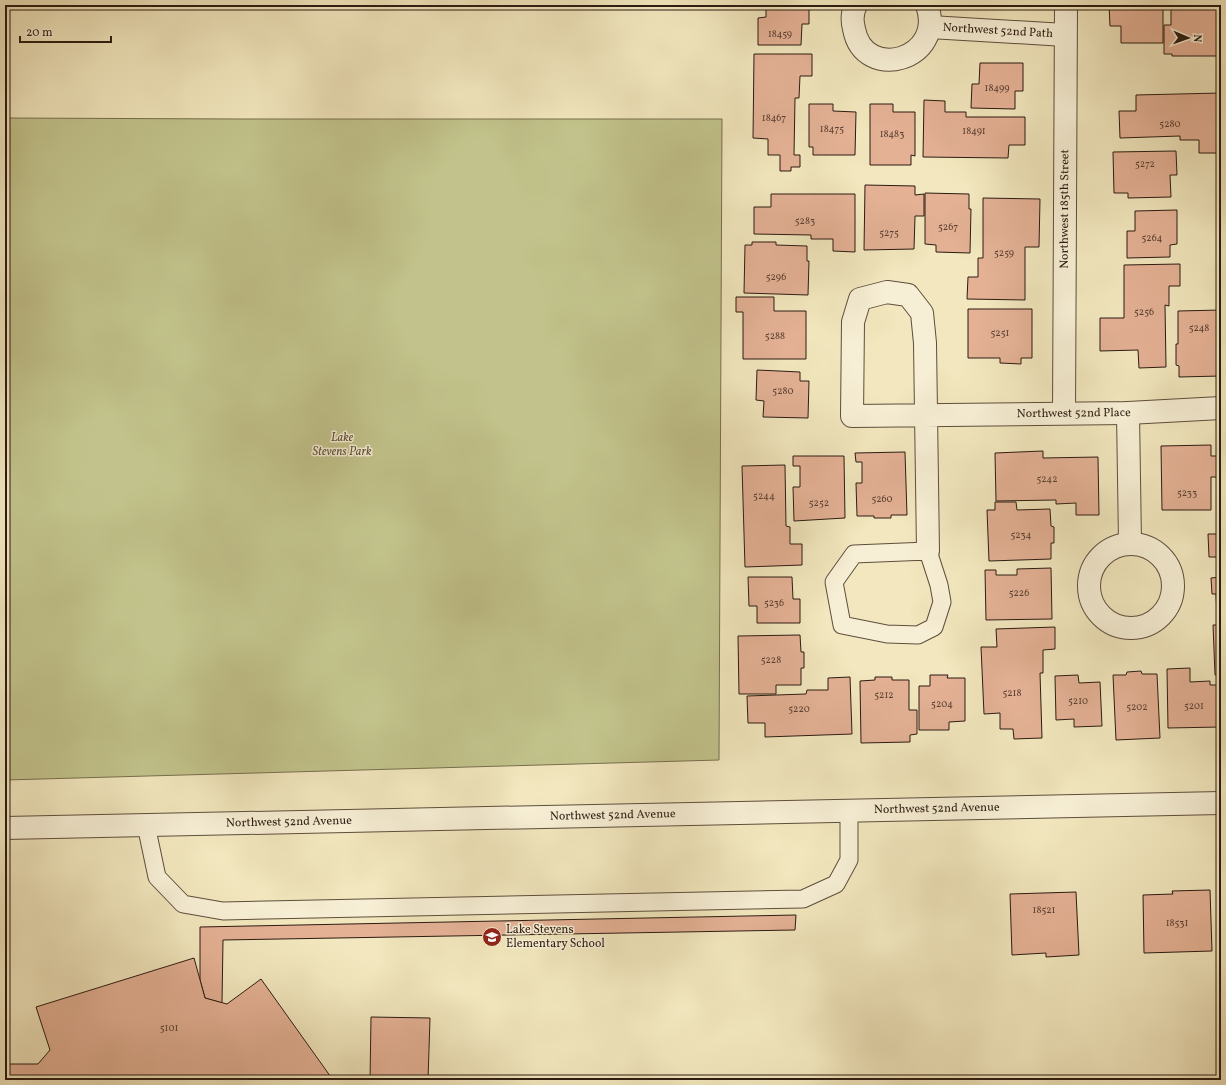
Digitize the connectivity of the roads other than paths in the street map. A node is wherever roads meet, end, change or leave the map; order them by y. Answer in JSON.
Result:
{"nodes":[{"id":1,"x":856,"y":5,"type":"edge"},
{"id":2,"x":927,"y":5,"type":"edge"},
{"id":3,"x":1066,"y":5,"type":"edge"},
{"id":4,"x":930,"y":27,"type":"junction"},
{"id":5,"x":1065,"y":35,"type":"junction"},
{"id":6,"x":1221,"y":408,"type":"edge"},
{"id":7,"x":1064,"y":413,"type":"junction"},
{"id":8,"x":1128,"y":413,"type":"junction"},
{"id":9,"x":926,"y":416,"type":"junction"},
{"id":10,"x":1130,"y":543,"type":"dead end"},
{"id":11,"x":928,"y":552,"type":"junction"},
{"id":12,"x":1221,"y":803,"type":"edge"},
{"id":13,"x":849,"y":810,"type":"junction"},
{"id":14,"x":146,"y":825,"type":"junction"},
{"id":15,"x":5,"y":828,"type":"edge"}],
"edges":[{"from":1,"to":4,"type":"street"},
{"from":2,"to":4,"type":"street"},
{"from":3,"to":5,"type":"street","name":"Northwest 185th Street"},
{"from":4,"to":5,"type":"street","name":"Northwest 52nd Path"},
{"from":5,"to":7,"type":"street","name":"Northwest 185th Street"},
{"from":6,"to":8,"type":"street","name":"Northwest 52nd Place"},
{"from":7,"to":8,"type":"street","name":"Northwest 52nd Place"},
{"from":7,"to":9,"type":"street","name":"Northwest 52nd Place"},
{"from":8,"to":10,"type":"street"},
{"from":9,"to":9,"type":"street","name":"Northwest 52nd Place"},
{"from":9,"to":11,"type":"street"},
{"from":11,"to":11,"type":"lane"},
{"from":12,"to":13,"type":"street","name":"Northwest 52nd Avenue"},
{"from":13,"to":14,"type":"street","name":"Northwest 52nd Avenue"},
{"from":13,"to":14,"type":"lane"},
{"from":14,"to":15,"type":"street","name":"Northwest 52nd Avenue"}]}
